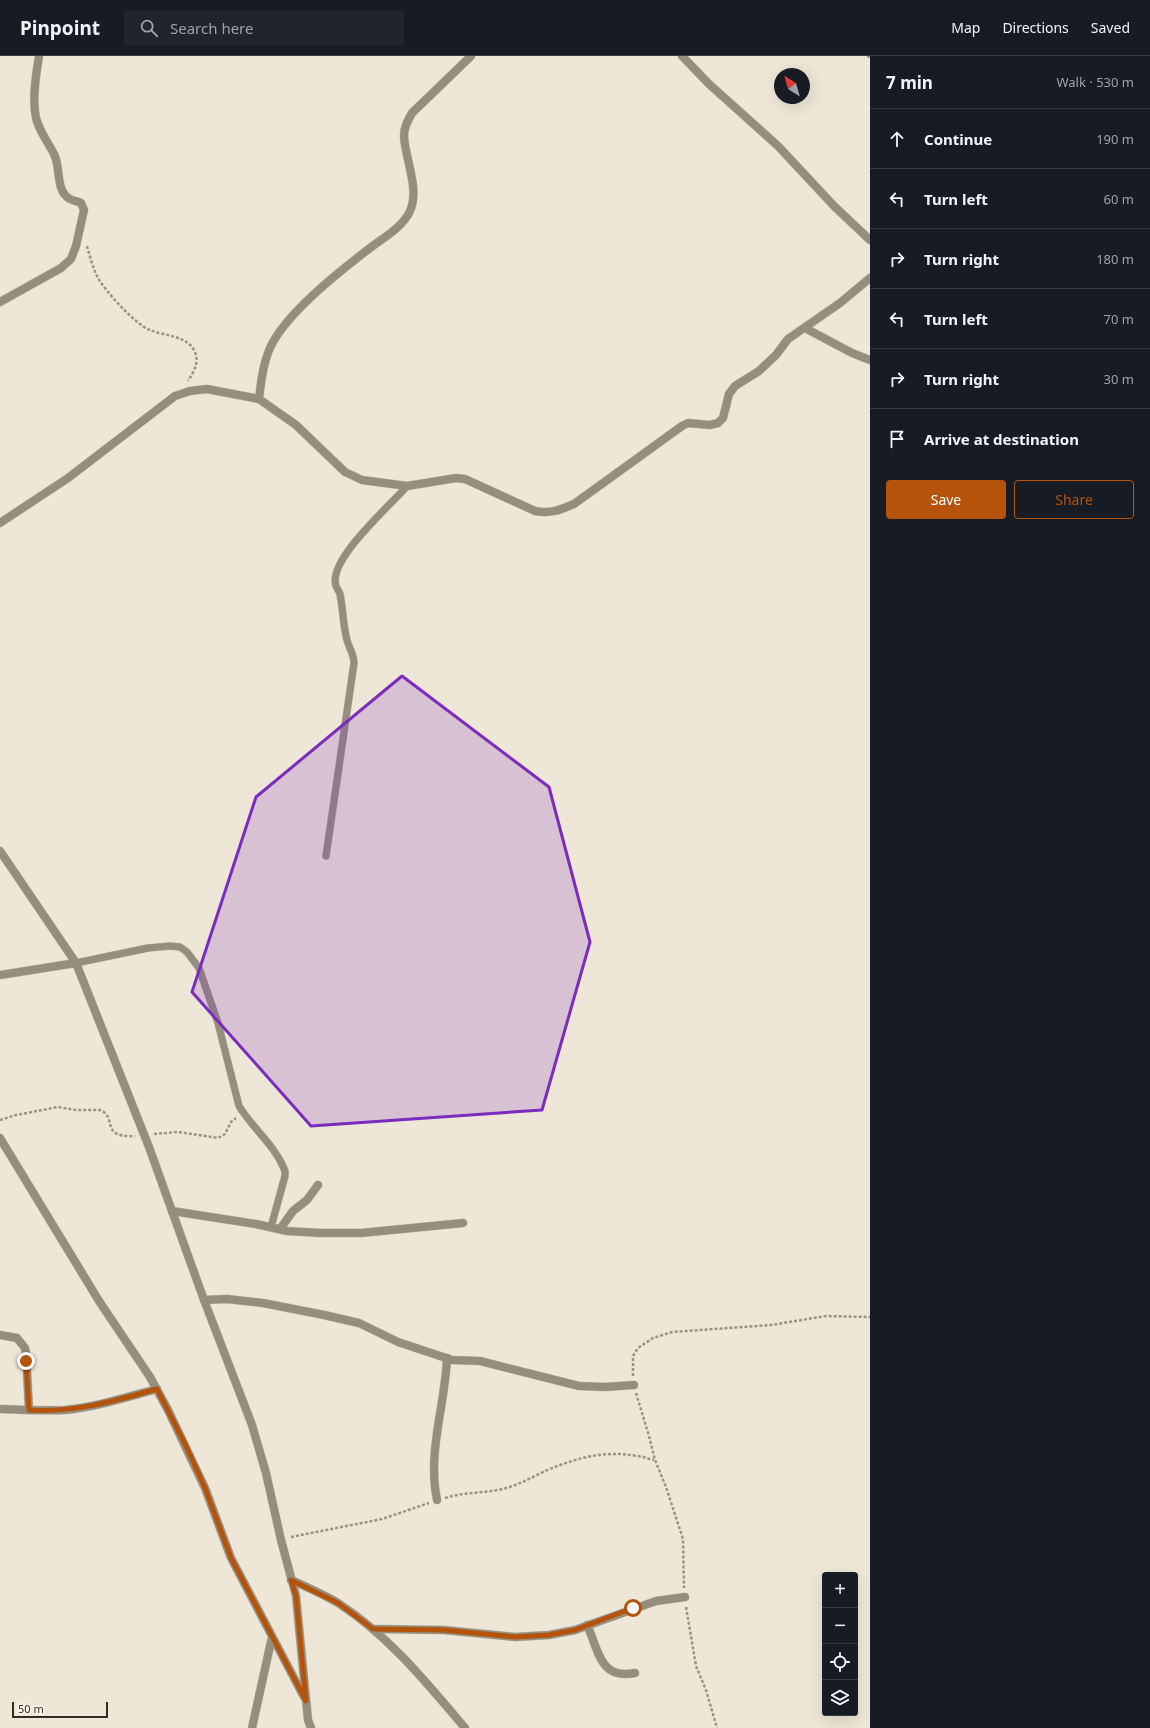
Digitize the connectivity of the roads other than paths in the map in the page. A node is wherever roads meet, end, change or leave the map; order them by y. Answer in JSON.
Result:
{"nodes":[{"id":1,"x":39,"y":56,"type":"edge"},
{"id":2,"x":471,"y":56,"type":"edge"},
{"id":3,"x":682,"y":56,"type":"edge"},
{"id":4,"x":870,"y":240,"type":"edge"},
{"id":5,"x":870,"y":278,"type":"edge"},
{"id":6,"x":0,"y":302,"type":"edge"},
{"id":7,"x":806,"y":328,"type":"junction"},
{"id":8,"x":870,"y":360,"type":"edge"},
{"id":9,"x":259,"y":399,"type":"junction"},
{"id":10,"x":407,"y":486,"type":"junction"},
{"id":11,"x":0,"y":523,"type":"edge"},
{"id":12,"x":0,"y":851,"type":"edge"},
{"id":13,"x":326,"y":856,"type":"dead end"},
{"id":14,"x":76,"y":963,"type":"junction"},
{"id":15,"x":0,"y":975,"type":"edge"},
{"id":16,"x":0,"y":1138,"type":"edge"},
{"id":17,"x":318,"y":1185,"type":"dead end"},
{"id":18,"x":172,"y":1211,"type":"junction"},
{"id":19,"x":463,"y":1223,"type":"dead end"},
{"id":20,"x":271,"y":1227,"type":"junction"},
{"id":21,"x":280,"y":1229,"type":"junction"},
{"id":22,"x":204,"y":1300,"type":"junction"},
{"id":23,"x":0,"y":1335,"type":"edge"},
{"id":24,"x":447,"y":1358,"type":"junction"},
{"id":25,"x":634,"y":1385,"type":"road end"},
{"id":26,"x":157,"y":1389,"type":"junction"},
{"id":27,"x":0,"y":1408,"type":"edge"},
{"id":28,"x":29,"y":1410,"type":"junction"},
{"id":29,"x":436,"y":1500,"type":"road end"},
{"id":30,"x":291,"y":1580,"type":"junction"},
{"id":31,"x":685,"y":1597,"type":"road end"},
{"id":32,"x":587,"y":1625,"type":"junction"},
{"id":33,"x":373,"y":1629,"type":"junction"},
{"id":34,"x":272,"y":1637,"type":"junction"},
{"id":35,"x":635,"y":1673,"type":"dead end"},
{"id":36,"x":306,"y":1701,"type":"junction"},
{"id":37,"x":252,"y":1728,"type":"edge"},
{"id":38,"x":311,"y":1728,"type":"edge"},
{"id":39,"x":465,"y":1728,"type":"edge"}],
"edges":[{"from":1,"to":6,"type":"street"},
{"from":2,"to":9,"type":"street"},
{"from":3,"to":4,"type":"street"},
{"from":5,"to":7,"type":"street"},
{"from":7,"to":8,"type":"street"},
{"from":7,"to":10,"type":"street"},
{"from":9,"to":10,"type":"street"},
{"from":9,"to":11,"type":"street"},
{"from":10,"to":13,"type":"lane"},
{"from":12,"to":14,"type":"street"},
{"from":14,"to":15,"type":"street"},
{"from":14,"to":18,"type":"street"},
{"from":14,"to":20,"type":"lane"},
{"from":16,"to":26,"type":"street"},
{"from":17,"to":21,"type":"street"},
{"from":18,"to":20,"type":"street"},
{"from":18,"to":22,"type":"street"},
{"from":19,"to":21,"type":"street"},
{"from":20,"to":21,"type":"street"},
{"from":22,"to":24,"type":"street"},
{"from":22,"to":30,"type":"street"},
{"from":23,"to":28,"type":"street"},
{"from":24,"to":25,"type":"street"},
{"from":24,"to":29,"type":"street"},
{"from":26,"to":28,"type":"street"},
{"from":26,"to":34,"type":"street"},
{"from":27,"to":28,"type":"street"},
{"from":30,"to":33,"type":"street"},
{"from":30,"to":36,"type":"street"},
{"from":31,"to":32,"type":"street"},
{"from":32,"to":33,"type":"street"},
{"from":32,"to":35,"type":"street"},
{"from":33,"to":39,"type":"street"},
{"from":34,"to":36,"type":"street"},
{"from":34,"to":37,"type":"street"},
{"from":36,"to":38,"type":"street"}]}
